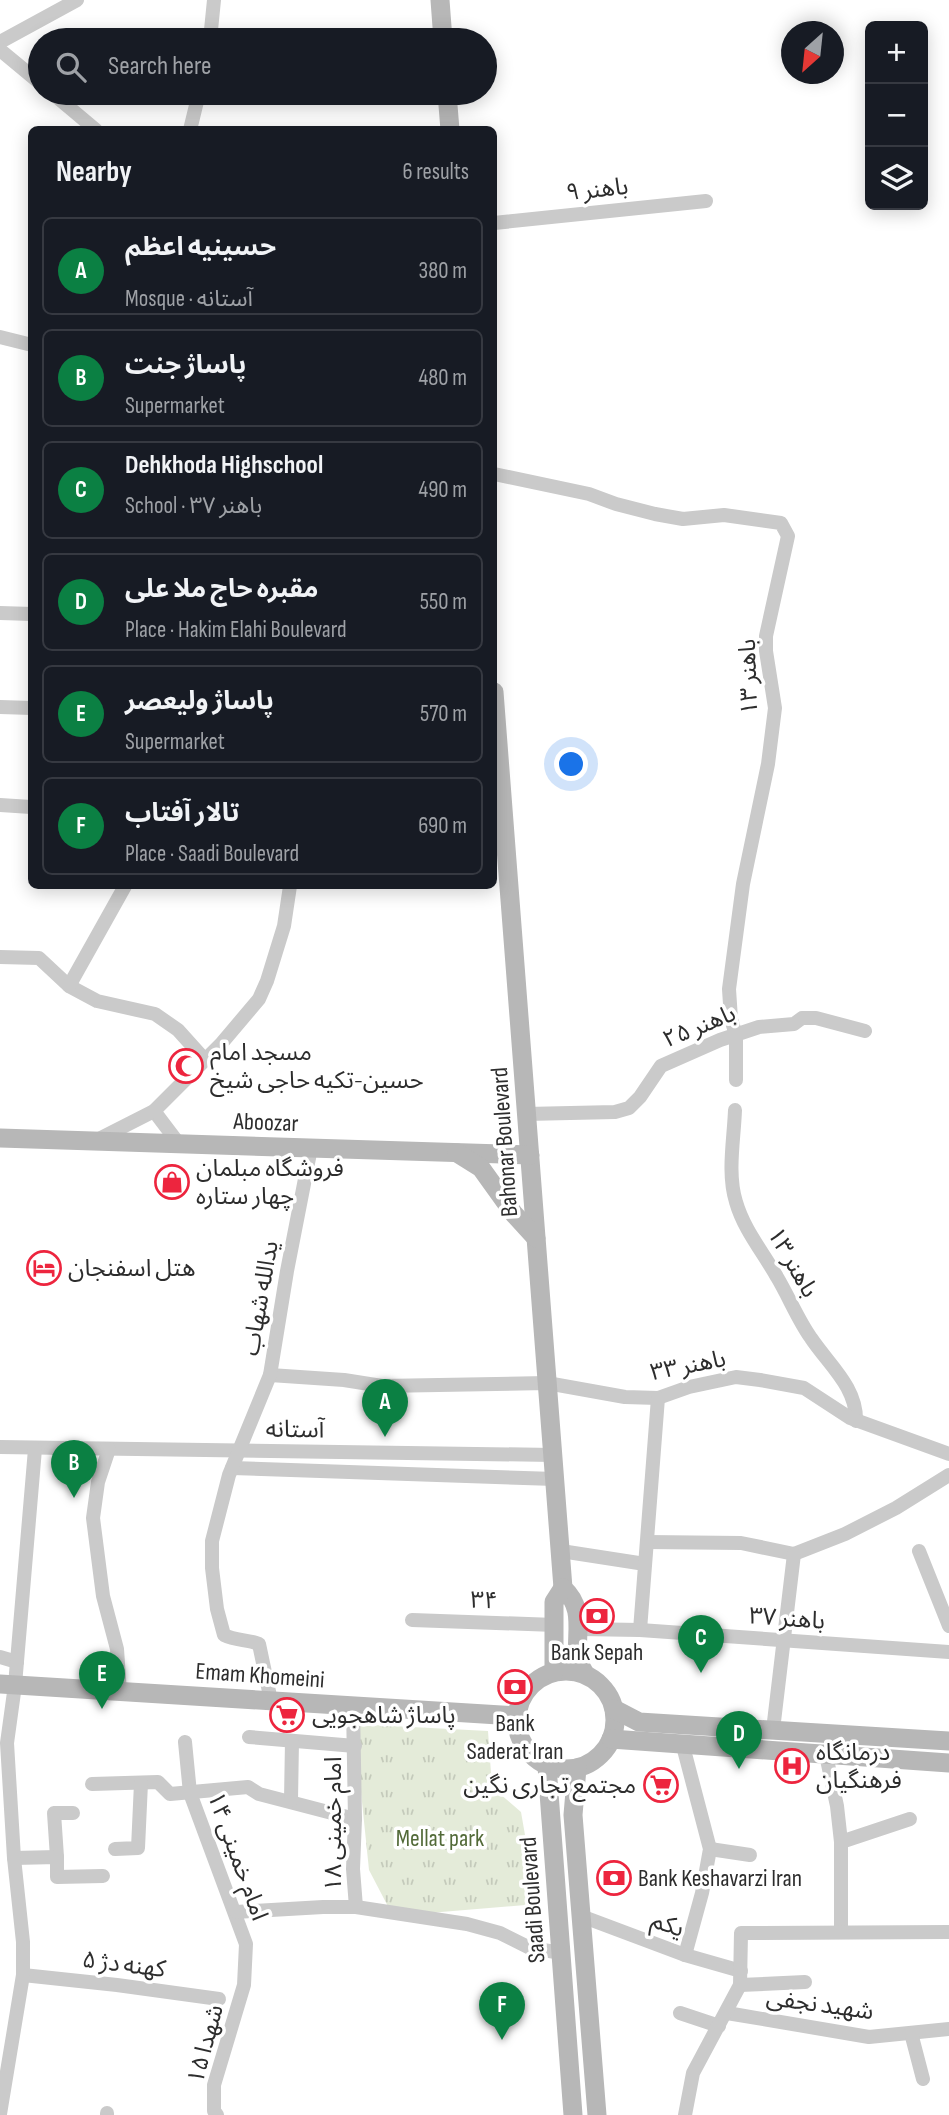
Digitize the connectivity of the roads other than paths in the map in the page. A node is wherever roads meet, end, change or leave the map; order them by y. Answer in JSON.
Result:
{"nodes":[{"id":1,"x":77,"y":0,"type":"edge"},
{"id":2,"x":214,"y":0,"type":"edge"},
{"id":3,"x":440,"y":0,"type":"edge"},
{"id":4,"x":212,"y":28,"type":"edge"},
{"id":5,"x":442,"y":28,"type":"edge"},
{"id":6,"x":0,"y":42,"type":"edge"},
{"id":7,"x":0,"y":50,"type":"edge"},
{"id":8,"x":28,"y":73,"type":"edge"},
{"id":9,"x":66,"y":105,"type":"edge"},
{"id":10,"x":196,"y":105,"type":"edge"},
{"id":11,"x":448,"y":105,"type":"edge"},
{"id":12,"x":91,"y":126,"type":"edge"},
{"id":13,"x":191,"y":126,"type":"edge"},
{"id":14,"x":450,"y":126,"type":"edge"},
{"id":15,"x":706,"y":201,"type":"dead end"},
{"id":16,"x":497,"y":223,"type":"edge"},
{"id":17,"x":0,"y":337,"type":"edge"},
{"id":18,"x":28,"y":344,"type":"edge"},
{"id":19,"x":497,"y":475,"type":"edge"},
{"id":20,"x":0,"y":613,"type":"edge"},
{"id":21,"x":28,"y":614,"type":"edge"},
{"id":22,"x":0,"y":707,"type":"edge"},
{"id":23,"x":28,"y":708,"type":"edge"},
{"id":24,"x":497,"y":732,"type":"edge"},
{"id":25,"x":0,"y":805,"type":"edge"},
{"id":26,"x":28,"y":807,"type":"edge"},
{"id":27,"x":123,"y":889,"type":"edge"},
{"id":28,"x":290,"y":889,"type":"edge"},
{"id":29,"x":0,"y":957,"type":"edge"},
{"id":30,"x":69,"y":986,"type":"junction"},
{"id":31,"x":865,"y":1031,"type":"dead end"},
{"id":32,"x":736,"y":1035,"type":"junction"},
{"id":33,"x":205,"y":1060,"type":"junction"},
{"id":34,"x":736,"y":1080,"type":"dead end"},
{"id":35,"x":735,"y":1110,"type":"dead end"},
{"id":36,"x":154,"y":1111,"type":"junction"},
{"id":37,"x":526,"y":1114,"type":"junction"},
{"id":38,"x":0,"y":1138,"type":"edge"},
{"id":39,"x":94,"y":1141,"type":"junction"},
{"id":40,"x":179,"y":1144,"type":"junction"},
{"id":41,"x":311,"y":1148,"type":"junction"},
{"id":42,"x":456,"y":1153,"type":"junction"},
{"id":43,"x":530,"y":1155,"type":"junction"},
{"id":44,"x":536,"y":1238,"type":"junction"},
{"id":45,"x":270,"y":1375,"type":"junction"},
{"id":46,"x":547,"y":1383,"type":"junction"},
{"id":47,"x":658,"y":1398,"type":"junction"},
{"id":48,"x":856,"y":1421,"type":"junction"},
{"id":49,"x":0,"y":1447,"type":"edge"},
{"id":50,"x":35,"y":1449,"type":"junction"},
{"id":51,"x":109,"y":1449,"type":"junction"},
{"id":52,"x":239,"y":1451,"type":"junction"},
{"id":53,"x":949,"y":1454,"type":"edge"},
{"id":54,"x":553,"y":1455,"type":"junction"},
{"id":55,"x":232,"y":1468,"type":"junction"},
{"id":56,"x":949,"y":1475,"type":"edge"},
{"id":57,"x":555,"y":1479,"type":"junction"},
{"id":58,"x":647,"y":1542,"type":"junction"},
{"id":59,"x":561,"y":1552,"type":"junction"},
{"id":60,"x":919,"y":1552,"type":"dead end"},
{"id":61,"x":794,"y":1554,"type":"junction"},
{"id":62,"x":645,"y":1564,"type":"junction"},
{"id":63,"x":563,"y":1588,"type":"junction"},
{"id":64,"x":412,"y":1620,"type":"dead end"},
{"id":65,"x":555,"y":1625,"type":"junction"},
{"id":66,"x":949,"y":1626,"type":"edge"},
{"id":67,"x":580,"y":1629,"type":"junction"},
{"id":68,"x":640,"y":1630,"type":"junction"},
{"id":69,"x":782,"y":1640,"type":"junction"},
{"id":70,"x":949,"y":1652,"type":"edge"},
{"id":71,"x":0,"y":1657,"type":"edge"},
{"id":72,"x":17,"y":1662,"type":"junction"},
{"id":73,"x":554,"y":1672,"type":"junction"},
{"id":74,"x":585,"y":1674,"type":"junction"},
{"id":75,"x":8,"y":1684,"type":"edge"},
{"id":76,"x":120,"y":1692,"type":"junction"},
{"id":77,"x":271,"y":1701,"type":"junction"},
{"id":78,"x":353,"y":1706,"type":"junction"},
{"id":79,"x":614,"y":1709,"type":"junction"},
{"id":80,"x":516,"y":1716,"type":"junction"},
{"id":81,"x":639,"y":1722,"type":"junction"},
{"id":82,"x":774,"y":1730,"type":"junction"},
{"id":83,"x":249,"y":1737,"type":"dead end"},
{"id":84,"x":611,"y":1739,"type":"junction"},
{"id":85,"x":292,"y":1741,"type":"junction"},
{"id":86,"x":949,"y":1741,"type":"edge"},
{"id":87,"x":185,"y":1742,"type":"dead end"},
{"id":88,"x":638,"y":1743,"type":"junction"},
{"id":89,"x":355,"y":1746,"type":"junction"},
{"id":90,"x":683,"y":1746,"type":"junction"},
{"id":91,"x":826,"y":1755,"type":"junction"},
{"id":92,"x":949,"y":1763,"type":"edge"},
{"id":93,"x":547,"y":1766,"type":"junction"},
{"id":94,"x":577,"y":1768,"type":"junction"},
{"id":95,"x":141,"y":1783,"type":"junction"},
{"id":96,"x":92,"y":1784,"type":"dead end"},
{"id":97,"x":190,"y":1793,"type":"junction"},
{"id":98,"x":291,"y":1800,"type":"junction"},
{"id":99,"x":73,"y":1812,"type":"dead end"},
{"id":100,"x":355,"y":1819,"type":"junction"},
{"id":101,"x":910,"y":1819,"type":"dead end"},
{"id":102,"x":841,"y":1842,"type":"junction"},
{"id":103,"x":115,"y":1849,"type":"dead end"},
{"id":104,"x":710,"y":1849,"type":"junction"},
{"id":105,"x":750,"y":1854,"type":"dead end"},
{"id":106,"x":57,"y":1857,"type":"junction"},
{"id":107,"x":14,"y":1858,"type":"junction"},
{"id":108,"x":103,"y":1876,"type":"dead end"},
{"id":109,"x":578,"y":1881,"type":"junction"},
{"id":110,"x":556,"y":1884,"type":"junction"},
{"id":111,"x":356,"y":1908,"type":"junction"},
{"id":112,"x":236,"y":1912,"type":"junction"},
{"id":113,"x":581,"y":1916,"type":"junction"},
{"id":114,"x":949,"y":1932,"type":"edge"},
{"id":115,"x":841,"y":1933,"type":"junction"},
{"id":116,"x":562,"y":1953,"type":"junction"},
{"id":117,"x":685,"y":1955,"type":"junction"},
{"id":118,"x":23,"y":1975,"type":"junction"},
{"id":119,"x":740,"y":1978,"type":"junction"},
{"id":120,"x":805,"y":1982,"type":"dead end"},
{"id":121,"x":244,"y":1985,"type":"joint"},
{"id":122,"x":219,"y":1999,"type":"dead end"},
{"id":123,"x":680,"y":2013,"type":"dead end"},
{"id":124,"x":727,"y":2013,"type":"junction"},
{"id":125,"x":719,"y":2026,"type":"junction"},
{"id":126,"x":949,"y":2029,"type":"edge"},
{"id":127,"x":911,"y":2033,"type":"junction"},
{"id":128,"x":923,"y":2079,"type":"dead end"},
{"id":129,"x":0,"y":2114,"type":"edge"},
{"id":130,"x":214,"y":2114,"type":"edge"},
{"id":131,"x":573,"y":2115,"type":"edge"},
{"id":132,"x":597,"y":2115,"type":"edge"},
{"id":133,"x":685,"y":2115,"type":"edge"}],
"edges":[{"from":1,"to":6,"type":"street"},
{"from":2,"to":4,"type":"street"},
{"from":3,"to":5,"type":"main road"},
{"from":7,"to":8,"type":"street"},
{"from":9,"to":12,"type":"street"},
{"from":10,"to":13,"type":"street"},
{"from":11,"to":14,"type":"main road"},
{"from":15,"to":16,"type":"street","name":"باهنر ۹"},
{"from":17,"to":18,"type":"street"},
{"from":19,"to":32,"type":"street","name":"باهنر ۱۳"},
{"from":20,"to":21,"type":"street"},
{"from":22,"to":23,"type":"street"},
{"from":24,"to":37,"type":"main road","name":"Bahonar Boulevard"},
{"from":25,"to":26,"type":"street"},
{"from":27,"to":30,"type":"street"},
{"from":28,"to":33,"type":"street"},
{"from":29,"to":30,"type":"street"},
{"from":30,"to":33,"type":"street"},
{"from":31,"to":32,"type":"street","name":"باهنر ۲۵"},
{"from":32,"to":34,"type":"street","name":"باهنر ۱۳"},
{"from":32,"to":37,"type":"street","name":"باهنر ۲۵"},
{"from":33,"to":36,"type":"street"},
{"from":35,"to":48,"type":"street","name":"باهنر ۱۳"},
{"from":36,"to":39,"type":"street"},
{"from":36,"to":40,"type":"street"},
{"from":37,"to":43,"type":"main road","name":"Bahonar Boulevard"},
{"from":38,"to":39,"type":"main road","name":"Aboozar"},
{"from":39,"to":40,"type":"main road","name":"Aboozar"},
{"from":40,"to":41,"type":"main road","name":"Aboozar"},
{"from":41,"to":42,"type":"main road","name":"Aboozar"},
{"from":41,"to":45,"type":"street","name":"یدالله شهاب"},
{"from":42,"to":43,"type":"main road","name":"Aboozar"},
{"from":42,"to":44,"type":"main road"},
{"from":43,"to":44,"type":"main road","name":"Bahonar Boulevard"},
{"from":44,"to":46,"type":"main road","name":"Bahonar Boulevard"},
{"from":45,"to":46,"type":"street","name":"باهنر ۳۳"},
{"from":45,"to":52,"type":"street","name":"یدالله شهاب"},
{"from":46,"to":47,"type":"street","name":"باهنر ۳۳"},
{"from":46,"to":54,"type":"main road","name":"Bahonar Boulevard"},
{"from":47,"to":48,"type":"street","name":"باهنر ۳۳"},
{"from":47,"to":58,"type":"street"},
{"from":48,"to":53,"type":"street","name":"باهنر ۳۳"},
{"from":49,"to":50,"type":"street","name":"آستانه"},
{"from":50,"to":51,"type":"street","name":"آستانه"},
{"from":50,"to":72,"type":"street"},
{"from":51,"to":52,"type":"street","name":"آستانه"},
{"from":51,"to":76,"type":"street"},
{"from":52,"to":54,"type":"street","name":"آستانه"},
{"from":52,"to":55,"type":"street","name":"یدالله شهاب"},
{"from":54,"to":57,"type":"main road","name":"Bahonar Boulevard"},
{"from":55,"to":57,"type":"street","name":"آستانه"},
{"from":55,"to":77,"type":"street","name":"یدالله شهاب"},
{"from":56,"to":61,"type":"street"},
{"from":57,"to":59,"type":"main road","name":"Bahonar Boulevard"},
{"from":58,"to":61,"type":"street"},
{"from":58,"to":62,"type":"street"},
{"from":59,"to":62,"type":"street"},
{"from":59,"to":63,"type":"main road","name":"Bahonar Boulevard"},
{"from":60,"to":66,"type":"street"},
{"from":61,"to":69,"type":"street"},
{"from":62,"to":68,"type":"street"},
{"from":63,"to":65,"type":"main road"},
{"from":63,"to":67,"type":"main road"},
{"from":64,"to":65,"type":"street","name":"۳۴"},
{"from":65,"to":73,"type":"main road"},
{"from":67,"to":68,"type":"street","name":"باهنر ۳۷"},
{"from":67,"to":74,"type":"main road"},
{"from":68,"to":69,"type":"street","name":"باهنر ۳۷"},
{"from":69,"to":70,"type":"street","name":"باهنر ۳۷"},
{"from":69,"to":82,"type":"street"},
{"from":71,"to":72,"type":"street"},
{"from":72,"to":75,"type":"street"},
{"from":73,"to":74,"type":"main road"},
{"from":73,"to":80,"type":"main road"},
{"from":74,"to":79,"type":"main road"},
{"from":75,"to":76,"type":"main road","name":"Emam Khomeini"},
{"from":75,"to":107,"type":"street"},
{"from":76,"to":77,"type":"main road","name":"Emam Khomeini"},
{"from":77,"to":78,"type":"main road","name":"Emam Khomeini"},
{"from":78,"to":80,"type":"main road","name":"Emam Khomeini"},
{"from":78,"to":89,"type":"street","name":"امام خمینی ۱۸"},
{"from":79,"to":81,"type":"main road"},
{"from":79,"to":84,"type":"main road"},
{"from":80,"to":93,"type":"main road"},
{"from":81,"to":82,"type":"main road"},
{"from":81,"to":88,"type":"main road"},
{"from":82,"to":86,"type":"main road"},
{"from":83,"to":85,"type":"street"},
{"from":84,"to":88,"type":"main road"},
{"from":84,"to":94,"type":"main road"},
{"from":85,"to":89,"type":"street"},
{"from":85,"to":98,"type":"street"},
{"from":87,"to":97,"type":"street","name":"امام خمینی ۱۴"},
{"from":88,"to":90,"type":"main road"},
{"from":89,"to":100,"type":"street","name":"امام خمینی ۱۸"},
{"from":90,"to":91,"type":"main road"},
{"from":90,"to":104,"type":"street"},
{"from":91,"to":92,"type":"main road"},
{"from":91,"to":102,"type":"street"},
{"from":93,"to":94,"type":"main road"},
{"from":93,"to":110,"type":"main road","name":"Saadi Boulevard"},
{"from":94,"to":109,"type":"main road","name":"Saadi Boulevard"},
{"from":95,"to":96,"type":"street"},
{"from":95,"to":97,"type":"street"},
{"from":95,"to":103,"type":"street"},
{"from":97,"to":98,"type":"street"},
{"from":97,"to":112,"type":"street","name":"امام خمینی ۱۴"},
{"from":98,"to":100,"type":"street"},
{"from":99,"to":106,"type":"street"},
{"from":100,"to":111,"type":"street","name":"امام خمینی ۱۸"},
{"from":101,"to":102,"type":"street"},
{"from":102,"to":115,"type":"street"},
{"from":104,"to":105,"type":"street"},
{"from":104,"to":117,"type":"street"},
{"from":106,"to":107,"type":"street"},
{"from":106,"to":108,"type":"street"},
{"from":107,"to":118,"type":"street"},
{"from":109,"to":110,"type":"main road"},
{"from":109,"to":113,"type":"main road","name":"Saadi Boulevard"},
{"from":110,"to":116,"type":"main road","name":"Saadi Boulevard"},
{"from":111,"to":112,"type":"street","name":"امام خمینی ۱۸"},
{"from":111,"to":116,"type":"street"},
{"from":112,"to":121,"type":"street","name":"امام خمینی ۱۴"},
{"from":113,"to":117,"type":"street","name":"یکم"},
{"from":113,"to":132,"type":"main road","name":"Saadi Boulevard"},
{"from":114,"to":115,"type":"street"},
{"from":115,"to":119,"type":"street"},
{"from":116,"to":131,"type":"main road","name":"Saadi Boulevard"},
{"from":117,"to":119,"type":"street","name":"یکم"},
{"from":118,"to":122,"type":"street","name":"کهنه دژ ۵"},
{"from":118,"to":129,"type":"street"},
{"from":119,"to":120,"type":"street","name":"یکم"},
{"from":119,"to":124,"type":"street"},
{"from":121,"to":130,"type":"street","name":"شهدا ۱۵"},
{"from":123,"to":125,"type":"street"},
{"from":124,"to":125,"type":"street"},
{"from":124,"to":127,"type":"street","name":"شهید نجفی"},
{"from":125,"to":133,"type":"street"},
{"from":126,"to":127,"type":"street","name":"شهید نجفی"},
{"from":127,"to":128,"type":"street"}]}
